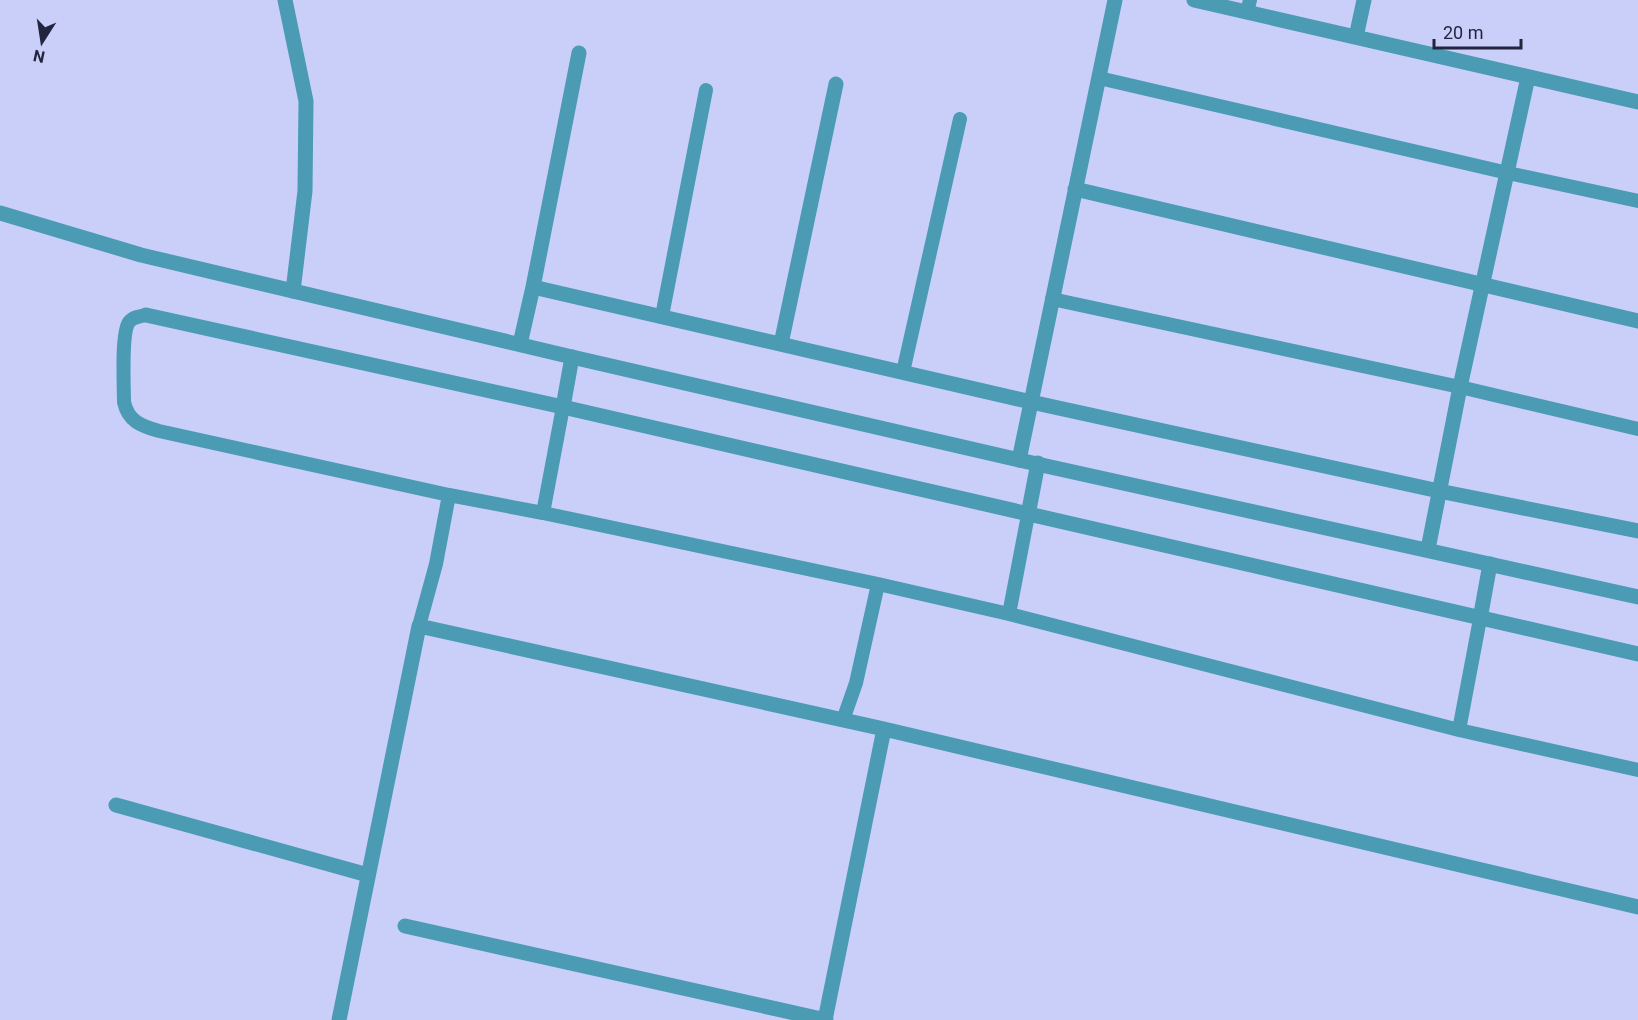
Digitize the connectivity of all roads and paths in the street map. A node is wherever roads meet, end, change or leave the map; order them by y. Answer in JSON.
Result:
{"nodes":[{"id":1,"x":285,"y":0,"type":"edge"},
{"id":2,"x":1115,"y":0,"type":"edge"},
{"id":3,"x":1194,"y":0,"type":"edge"},
{"id":4,"x":1364,"y":0,"type":"edge"},
{"id":5,"x":1249,"y":6,"type":"edge"},
{"id":6,"x":1356,"y":37,"type":"junction"},
{"id":7,"x":579,"y":53,"type":"dead end"},
{"id":8,"x":1528,"y":77,"type":"junction"},
{"id":9,"x":1099,"y":78,"type":"junction"},
{"id":10,"x":836,"y":84,"type":"dead end"},
{"id":11,"x":706,"y":90,"type":"dead end"},
{"id":12,"x":1638,"y":102,"type":"edge"},
{"id":13,"x":960,"y":119,"type":"dead end"},
{"id":14,"x":1508,"y":173,"type":"junction"},
{"id":15,"x":1075,"y":189,"type":"junction"},
{"id":16,"x":1638,"y":201,"type":"edge"},
{"id":17,"x":0,"y":213,"type":"edge"},
{"id":18,"x":1482,"y":285,"type":"junction"},
{"id":19,"x":533,"y":288,"type":"junction"},
{"id":20,"x":294,"y":291,"type":"junction"},
{"id":21,"x":1052,"y":299,"type":"junction"},
{"id":22,"x":146,"y":315,"type":"joint"},
{"id":23,"x":662,"y":316,"type":"junction"},
{"id":24,"x":1638,"y":321,"type":"edge"},
{"id":25,"x":520,"y":344,"type":"junction"},
{"id":26,"x":781,"y":344,"type":"junction"},
{"id":27,"x":572,"y":357,"type":"junction"},
{"id":28,"x":903,"y":372,"type":"junction"},
{"id":29,"x":1460,"y":387,"type":"junction"},
{"id":30,"x":1031,"y":402,"type":"junction"},
{"id":31,"x":563,"y":407,"type":"junction"},
{"id":32,"x":1638,"y":429,"type":"edge"},
{"id":33,"x":1020,"y":460,"type":"junction"},
{"id":34,"x":1038,"y":463,"type":"junction"},
{"id":35,"x":1439,"y":491,"type":"junction"},
{"id":36,"x":449,"y":495,"type":"junction"},
{"id":37,"x":543,"y":513,"type":"junction"},
{"id":38,"x":1028,"y":515,"type":"junction"},
{"id":39,"x":1638,"y":531,"type":"edge"},
{"id":40,"x":1428,"y":549,"type":"junction"},
{"id":41,"x":1490,"y":564,"type":"junction"},
{"id":42,"x":878,"y":584,"type":"junction"},
{"id":43,"x":1638,"y":597,"type":"edge"},
{"id":44,"x":1009,"y":614,"type":"junction"},
{"id":45,"x":1480,"y":619,"type":"junction"},
{"id":46,"x":419,"y":626,"type":"junction"},
{"id":47,"x":1638,"y":654,"type":"edge"},
{"id":48,"x":843,"y":720,"type":"junction"},
{"id":49,"x":884,"y":729,"type":"junction"},
{"id":50,"x":1458,"y":730,"type":"junction"},
{"id":51,"x":1638,"y":770,"type":"edge"},
{"id":52,"x":116,"y":805,"type":"dead end"},
{"id":53,"x":368,"y":875,"type":"junction"},
{"id":54,"x":1638,"y":907,"type":"edge"},
{"id":55,"x":405,"y":926,"type":"dead end"},
{"id":56,"x":339,"y":1020,"type":"edge"},
{"id":57,"x":826,"y":1020,"type":"edge"}],
"edges":[{"from":1,"to":20,"type":"street"},
{"from":2,"to":9,"type":"street"},
{"from":3,"to":5,"type":"street"},
{"from":4,"to":6,"type":"street"},
{"from":5,"to":6,"type":"street"},
{"from":6,"to":8,"type":"street"},
{"from":7,"to":19,"type":"street"},
{"from":8,"to":12,"type":"street"},
{"from":8,"to":14,"type":"street"},
{"from":9,"to":14,"type":"lane"},
{"from":9,"to":15,"type":"street"},
{"from":10,"to":26,"type":"street"},
{"from":11,"to":23,"type":"lane"},
{"from":13,"to":28,"type":"lane"},
{"from":14,"to":16,"type":"lane"},
{"from":14,"to":18,"type":"street"},
{"from":15,"to":18,"type":"street"},
{"from":15,"to":21,"type":"street"},
{"from":17,"to":20,"type":"street"},
{"from":18,"to":24,"type":"street"},
{"from":18,"to":29,"type":"street"},
{"from":19,"to":23,"type":"street"},
{"from":19,"to":25,"type":"street"},
{"from":20,"to":25,"type":"street"},
{"from":21,"to":29,"type":"lane"},
{"from":21,"to":30,"type":"street"},
{"from":22,"to":31,"type":"street"},
{"from":22,"to":36,"type":"lane"},
{"from":23,"to":26,"type":"street"},
{"from":25,"to":27,"type":"street"},
{"from":26,"to":28,"type":"street"},
{"from":27,"to":31,"type":"street"},
{"from":27,"to":33,"type":"street"},
{"from":28,"to":30,"type":"street"},
{"from":29,"to":32,"type":"lane"},
{"from":29,"to":35,"type":"street"},
{"from":30,"to":33,"type":"street"},
{"from":30,"to":35,"type":"street"},
{"from":31,"to":37,"type":"lane"},
{"from":31,"to":38,"type":"street"},
{"from":33,"to":34,"type":"street"},
{"from":34,"to":38,"type":"street"},
{"from":34,"to":40,"type":"street"},
{"from":35,"to":39,"type":"street"},
{"from":35,"to":40,"type":"street"},
{"from":36,"to":37,"type":"lane"},
{"from":36,"to":46,"type":"lane"},
{"from":37,"to":42,"type":"lane"},
{"from":38,"to":44,"type":"lane"},
{"from":38,"to":45,"type":"street"},
{"from":40,"to":41,"type":"street"},
{"from":41,"to":43,"type":"street"},
{"from":41,"to":45,"type":"street"},
{"from":42,"to":44,"type":"lane"},
{"from":42,"to":48,"type":"lane"},
{"from":44,"to":50,"type":"lane"},
{"from":45,"to":47,"type":"street"},
{"from":45,"to":50,"type":"lane"},
{"from":46,"to":48,"type":"street"},
{"from":46,"to":53,"type":"street"},
{"from":48,"to":49,"type":"street"},
{"from":49,"to":54,"type":"street"},
{"from":49,"to":57,"type":"street"},
{"from":50,"to":51,"type":"lane"},
{"from":52,"to":53,"type":"street"},
{"from":53,"to":56,"type":"street"},
{"from":55,"to":57,"type":"street"}]}
